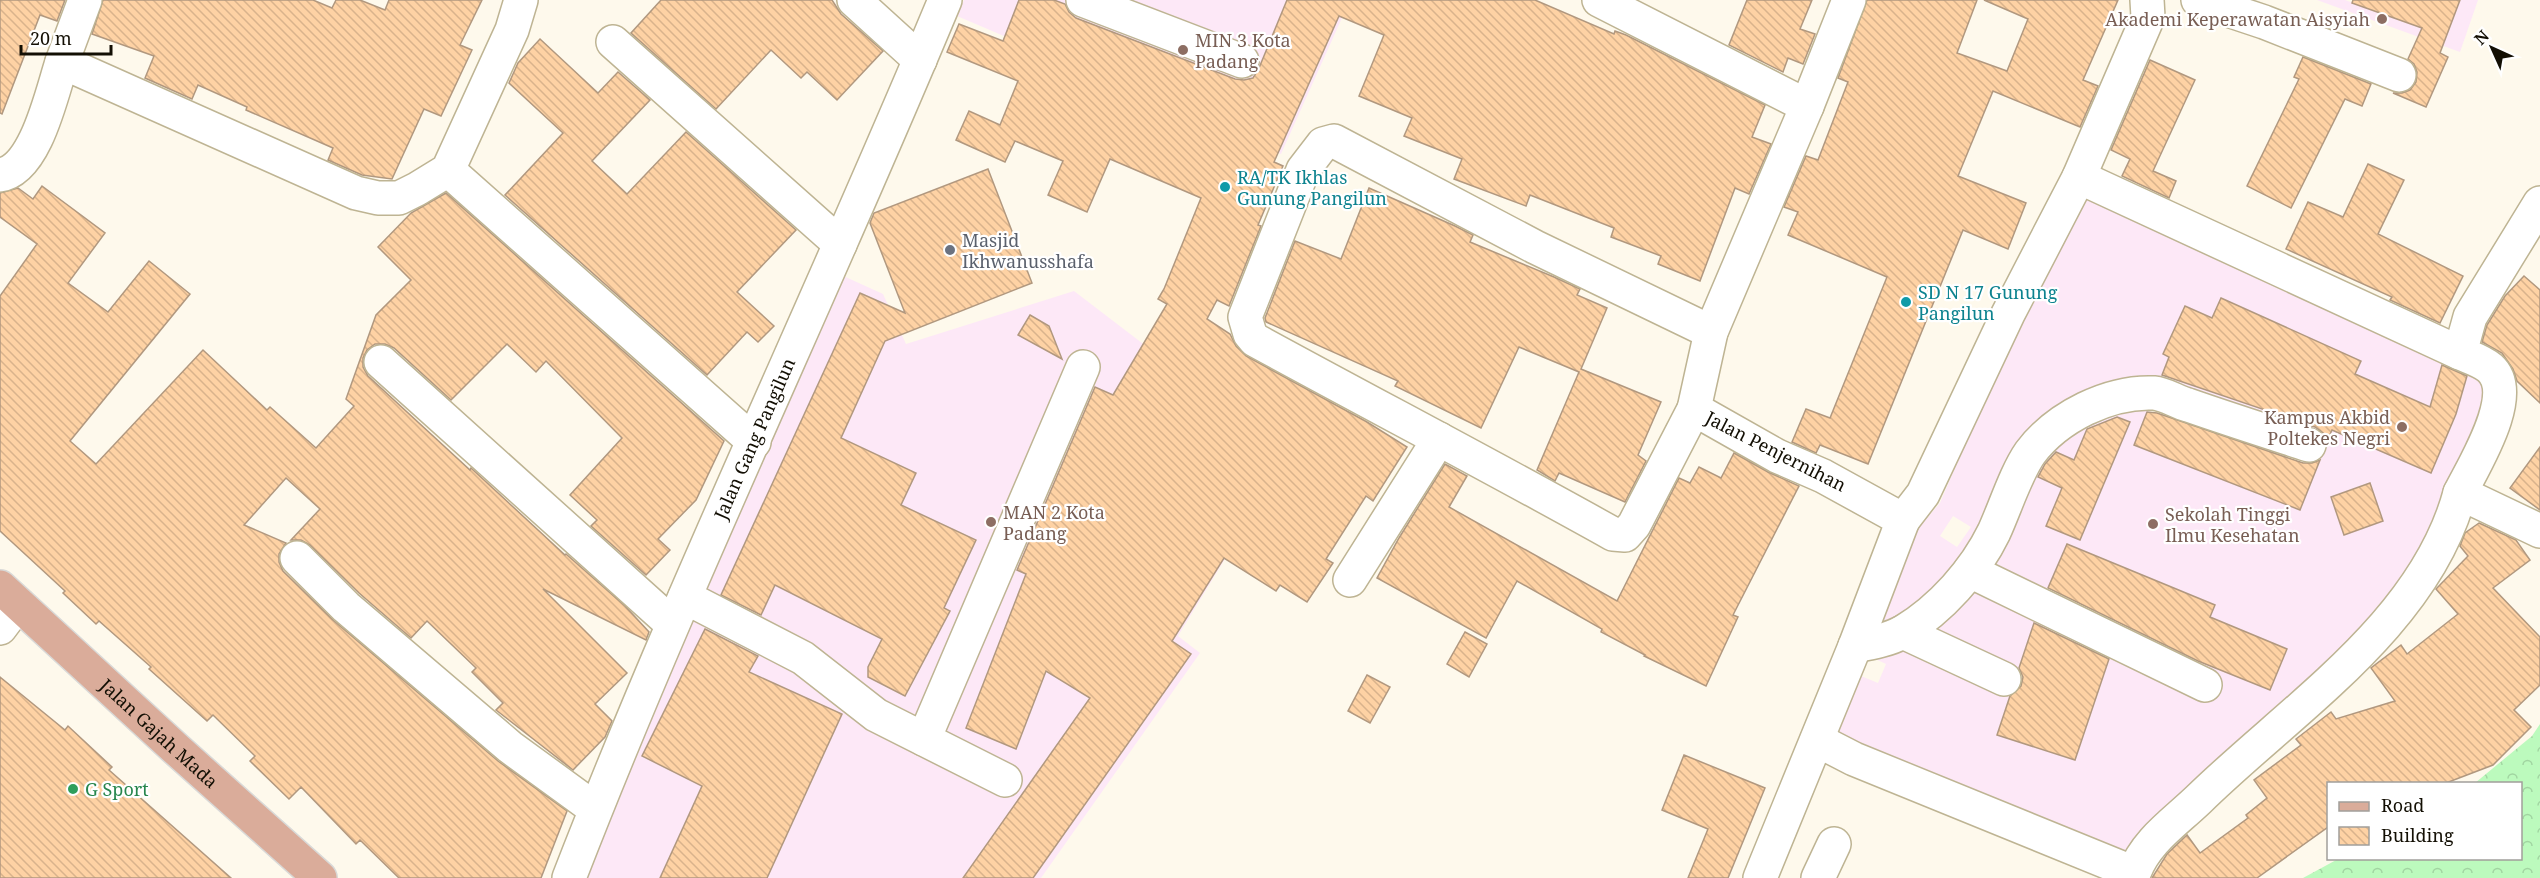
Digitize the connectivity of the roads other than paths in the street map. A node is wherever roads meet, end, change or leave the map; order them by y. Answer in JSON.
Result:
{"nodes":[{"id":1,"x":85,"y":0,"type":"edge"},
{"id":2,"x":521,"y":0,"type":"edge"},
{"id":3,"x":854,"y":0,"type":"edge"},
{"id":4,"x":945,"y":0,"type":"edge"},
{"id":5,"x":1599,"y":0,"type":"edge"},
{"id":6,"x":1849,"y":0,"type":"edge"},
{"id":7,"x":2147,"y":0,"type":"edge"},
{"id":8,"x":2199,"y":0,"type":"edge"},
{"id":9,"x":1103,"y":3,"type":"edge"},
{"id":10,"x":613,"y":42,"type":"dead end"},
{"id":11,"x":920,"y":60,"type":"junction"},
{"id":12,"x":1242,"y":61,"type":"dead end"},
{"id":13,"x":62,"y":62,"type":"junction"},
{"id":14,"x":2399,"y":75,"type":"dead end"},
{"id":15,"x":1808,"y":106,"type":"junction"},
{"id":16,"x":448,"y":170,"type":"junction"},
{"id":17,"x":0,"y":175,"type":"edge"},
{"id":18,"x":2079,"y":177,"type":"junction"},
{"id":19,"x":2540,"y":203,"type":"edge"},
{"id":20,"x":840,"y":244,"type":"junction"},
{"id":21,"x":1711,"y":332,"type":"junction"},
{"id":22,"x":2460,"y":353,"type":"junction"},
{"id":23,"x":381,"y":362,"type":"dead end"},
{"id":24,"x":1083,"y":367,"type":"dead end"},
{"id":25,"x":1694,"y":409,"type":"junction"},
{"id":26,"x":1438,"y":439,"type":"junction"},
{"id":27,"x":754,"y":442,"type":"junction"},
{"id":28,"x":2309,"y":445,"type":"dead end"},
{"id":29,"x":2460,"y":493,"type":"junction"},
{"id":30,"x":1903,"y":520,"type":"junction"},
{"id":31,"x":2540,"y":531,"type":"edge"},
{"id":32,"x":297,"y":558,"type":"dead end"},
{"id":33,"x":1970,"y":571,"type":"junction"},
{"id":34,"x":1350,"y":580,"type":"dead end"},
{"id":35,"x":6,"y":606,"type":"edge"},
{"id":36,"x":679,"y":611,"type":"junction"},
{"id":37,"x":1903,"y":632,"type":"junction"},
{"id":38,"x":1855,"y":646,"type":"junction"},
{"id":39,"x":2004,"y":679,"type":"dead end"},
{"id":40,"x":2205,"y":685,"type":"dead end"},
{"id":41,"x":924,"y":739,"type":"junction"},
{"id":42,"x":1817,"y":740,"type":"junction"},
{"id":43,"x":1005,"y":780,"type":"dead end"},
{"id":44,"x":595,"y":809,"type":"junction"},
{"id":45,"x":1834,"y":844,"type":"dead end"},
{"id":46,"x":2133,"y":876,"type":"edge"},
{"id":47,"x":320,"y":878,"type":"edge"},
{"id":48,"x":569,"y":878,"type":"edge"},
{"id":49,"x":1760,"y":878,"type":"edge"},
{"id":50,"x":1818,"y":878,"type":"edge"}],
"edges":[{"from":1,"to":13,"type":"street"},
{"from":2,"to":16,"type":"street"},
{"from":3,"to":11,"type":"street"},
{"from":4,"to":11,"type":"street","name":"Jalan Gang Pangilun"},
{"from":5,"to":15,"type":"street"},
{"from":6,"to":15,"type":"street","name":"Jalan Penjernihan"},
{"from":7,"to":18,"type":"street"},
{"from":8,"to":14,"type":"street"},
{"from":9,"to":12,"type":"street"},
{"from":10,"to":20,"type":"street"},
{"from":11,"to":20,"type":"street","name":"Jalan Gang Pangilun"},
{"from":13,"to":16,"type":"street"},
{"from":13,"to":17,"type":"street"},
{"from":15,"to":21,"type":"street","name":"Jalan Penjernihan"},
{"from":16,"to":27,"type":"street"},
{"from":18,"to":22,"type":"street"},
{"from":18,"to":30,"type":"street"},
{"from":19,"to":22,"type":"street"},
{"from":20,"to":27,"type":"street","name":"Jalan Gang Pangilun"},
{"from":21,"to":25,"type":"street","name":"Jalan Penjernihan"},
{"from":21,"to":26,"type":"street"},
{"from":22,"to":29,"type":"street"},
{"from":23,"to":36,"type":"street"},
{"from":24,"to":41,"type":"street"},
{"from":25,"to":26,"type":"street"},
{"from":25,"to":30,"type":"street","name":"Jalan Penjernihan"},
{"from":26,"to":34,"type":"street"},
{"from":27,"to":36,"type":"street","name":"Jalan Gang Pangilun"},
{"from":28,"to":33,"type":"street"},
{"from":29,"to":31,"type":"street"},
{"from":29,"to":46,"type":"street"},
{"from":30,"to":38,"type":"street"},
{"from":32,"to":44,"type":"street"},
{"from":33,"to":37,"type":"street"},
{"from":33,"to":40,"type":"street"},
{"from":35,"to":47,"type":"main road","name":"Jalan Gajah Mada"},
{"from":36,"to":41,"type":"street"},
{"from":36,"to":44,"type":"street","name":"Jalan Gang Pangilun"},
{"from":37,"to":38,"type":"street"},
{"from":37,"to":39,"type":"street"},
{"from":38,"to":42,"type":"street"},
{"from":41,"to":43,"type":"street"},
{"from":42,"to":46,"type":"street"},
{"from":42,"to":49,"type":"street"},
{"from":44,"to":48,"type":"street","name":"Jalan Gang Pangilun"},
{"from":45,"to":50,"type":"street"}]}
